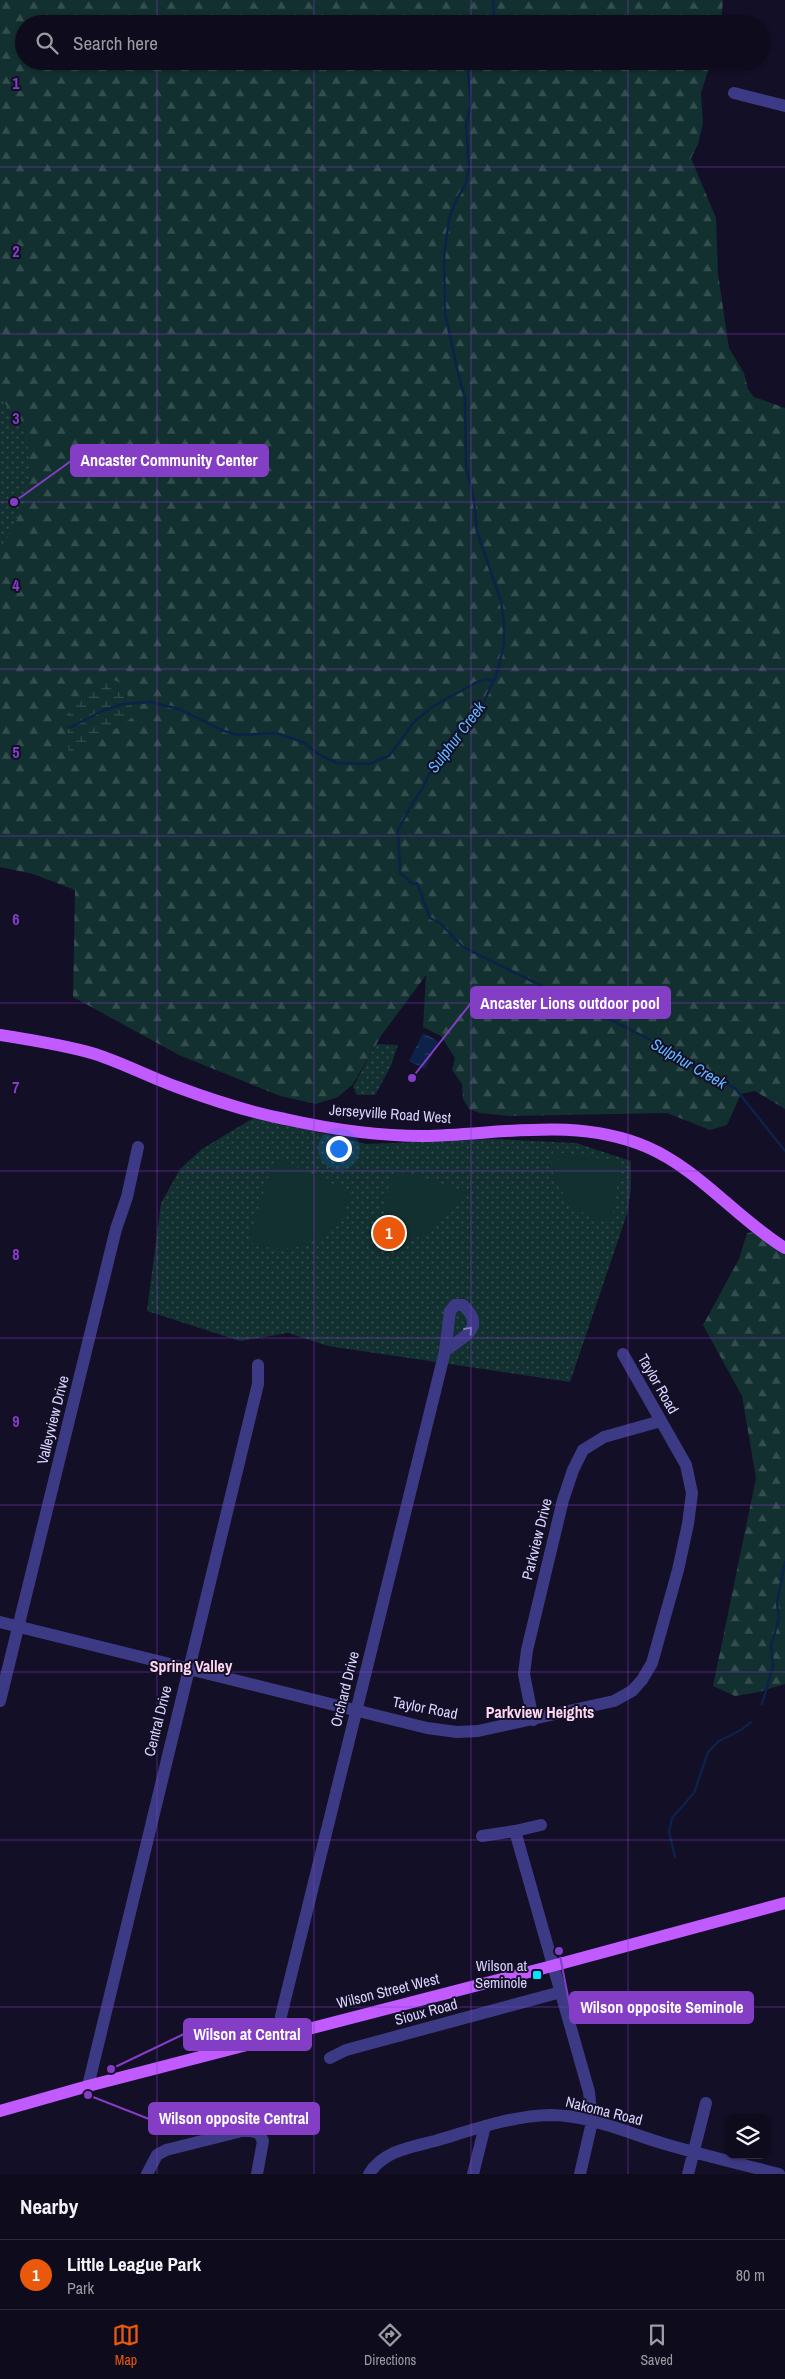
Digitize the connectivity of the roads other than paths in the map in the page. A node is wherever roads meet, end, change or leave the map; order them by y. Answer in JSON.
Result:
{"nodes":[{"id":1,"x":734,"y":93,"type":"dead end"},
{"id":2,"x":785,"y":106,"type":"edge"},
{"id":3,"x":0,"y":1035,"type":"edge"},
{"id":4,"x":138,"y":1147,"type":"dead end"},
{"id":5,"x":785,"y":1248,"type":"edge"},
{"id":6,"x":445,"y":1351,"type":"dead end"},
{"id":7,"x":623,"y":1354,"type":"dead end"},
{"id":8,"x":258,"y":1365,"type":"dead end"},
{"id":9,"x":661,"y":1421,"type":"junction"},
{"id":10,"x":0,"y":1622,"type":"edge"},
{"id":11,"x":18,"y":1627,"type":"junction"},
{"id":12,"x":188,"y":1668,"type":"junction"},
{"id":13,"x":0,"y":1701,"type":"edge"},
{"id":14,"x":357,"y":1709,"type":"junction"},
{"id":15,"x":533,"y":1720,"type":"junction"},
{"id":16,"x":541,"y":1825,"type":"dead end"},
{"id":17,"x":515,"y":1831,"type":"junction"},
{"id":18,"x":482,"y":1836,"type":"dead end"},
{"id":19,"x":785,"y":1903,"type":"edge"},
{"id":20,"x":552,"y":1966,"type":"junction"},
{"id":21,"x":561,"y":1992,"type":"junction"},
{"id":22,"x":280,"y":2035,"type":"junction"},
{"id":23,"x":330,"y":2058,"type":"dead end"},
{"id":24,"x":88,"y":2086,"type":"junction"},
{"id":25,"x":706,"y":2103,"type":"dead end"},
{"id":26,"x":0,"y":2111,"type":"edge"},
{"id":27,"x":592,"y":2122,"type":"junction"},
{"id":28,"x":484,"y":2126,"type":"junction"},
{"id":29,"x":693,"y":2152,"type":"junction"},
{"id":30,"x":147,"y":2174,"type":"edge"},
{"id":31,"x":258,"y":2174,"type":"edge"},
{"id":32,"x":370,"y":2174,"type":"edge"},
{"id":33,"x":473,"y":2174,"type":"edge"},
{"id":34,"x":580,"y":2174,"type":"edge"},
{"id":35,"x":688,"y":2174,"type":"edge"},
{"id":36,"x":779,"y":2174,"type":"edge"}],
"edges":[{"from":1,"to":2,"type":"street"},
{"from":3,"to":5,"type":"main road","name":"Jerseyville Road West"},
{"from":4,"to":11,"type":"street","name":"Valleyview Drive"},
{"from":6,"to":14,"type":"street","name":"Orchard Drive"},
{"from":7,"to":9,"type":"street","name":"Taylor Road"},
{"from":8,"to":12,"type":"street","name":"Central Drive"},
{"from":9,"to":15,"type":"street","name":"Parkview Drive"},
{"from":9,"to":15,"type":"street","name":"Taylor Road"},
{"from":10,"to":11,"type":"street","name":"Taylor Road"},
{"from":11,"to":12,"type":"street","name":"Taylor Road"},
{"from":11,"to":13,"type":"street","name":"Valleyview Drive"},
{"from":12,"to":14,"type":"street","name":"Taylor Road"},
{"from":12,"to":24,"type":"street","name":"Central Drive"},
{"from":14,"to":15,"type":"street","name":"Taylor Road"},
{"from":14,"to":22,"type":"street","name":"Orchard Drive"},
{"from":16,"to":17,"type":"street"},
{"from":17,"to":18,"type":"street"},
{"from":17,"to":20,"type":"street"},
{"from":19,"to":20,"type":"main road","name":"Wilson Street West"},
{"from":20,"to":21,"type":"street"},
{"from":20,"to":22,"type":"main road","name":"Wilson Street West"},
{"from":21,"to":23,"type":"street","name":"Sioux Road"},
{"from":21,"to":27,"type":"street"},
{"from":22,"to":24,"type":"main road","name":"Wilson Street West"},
{"from":24,"to":26,"type":"main road","name":"Wilson Street West"},
{"from":25,"to":29,"type":"street"},
{"from":27,"to":28,"type":"street","name":"Nakoma Road"},
{"from":27,"to":29,"type":"street","name":"Nakoma Road"},
{"from":27,"to":34,"type":"street"},
{"from":28,"to":32,"type":"street","name":"Nakoma Road"},
{"from":28,"to":33,"type":"street"},
{"from":29,"to":35,"type":"street"},
{"from":29,"to":36,"type":"street","name":"Nakoma Road"},
{"from":30,"to":31,"type":"street"}]}
